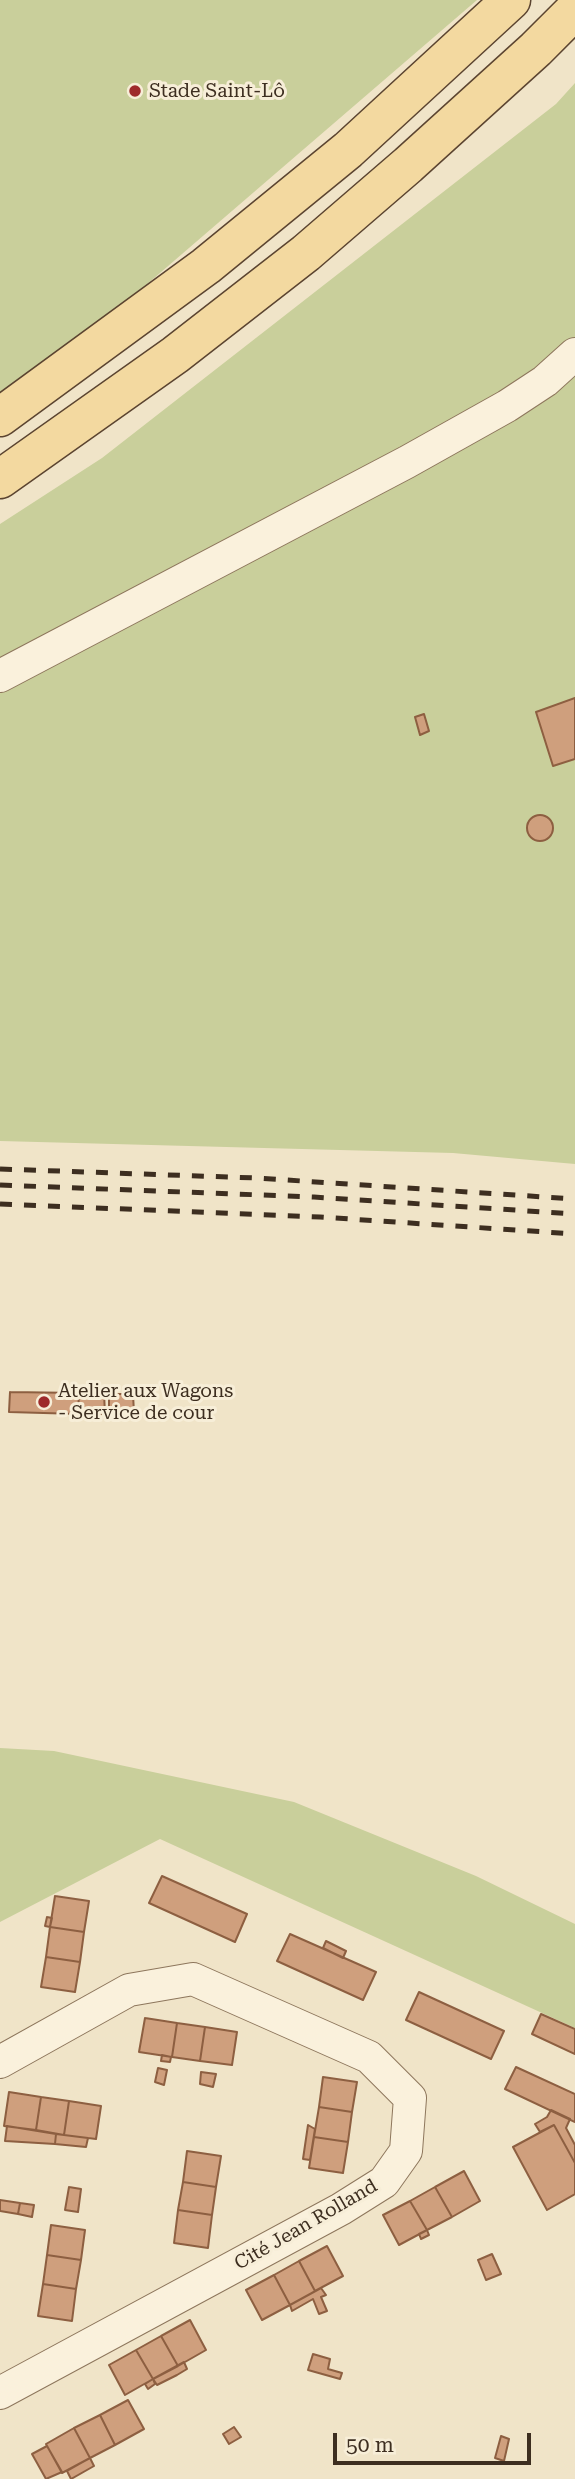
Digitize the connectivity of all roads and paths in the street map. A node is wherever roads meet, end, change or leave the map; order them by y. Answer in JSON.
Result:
{"nodes":[{"id":1,"x":511,"y":0,"type":"edge"},
{"id":2,"x":575,"y":10,"type":"edge"},
{"id":3,"x":575,"y":354,"type":"edge"},
{"id":4,"x":0,"y":417,"type":"edge"},
{"id":5,"x":0,"y":479,"type":"edge"},
{"id":6,"x":0,"y":676,"type":"edge"},
{"id":7,"x":0,"y":2062,"type":"edge"},
{"id":8,"x":0,"y":2393,"type":"edge"}],
"edges":[{"from":1,"to":4,"type":"main road"},
{"from":2,"to":5,"type":"main road"},
{"from":3,"to":6,"type":"street"},
{"from":7,"to":8,"type":"street","name":"Cité Jean Rolland"}]}
